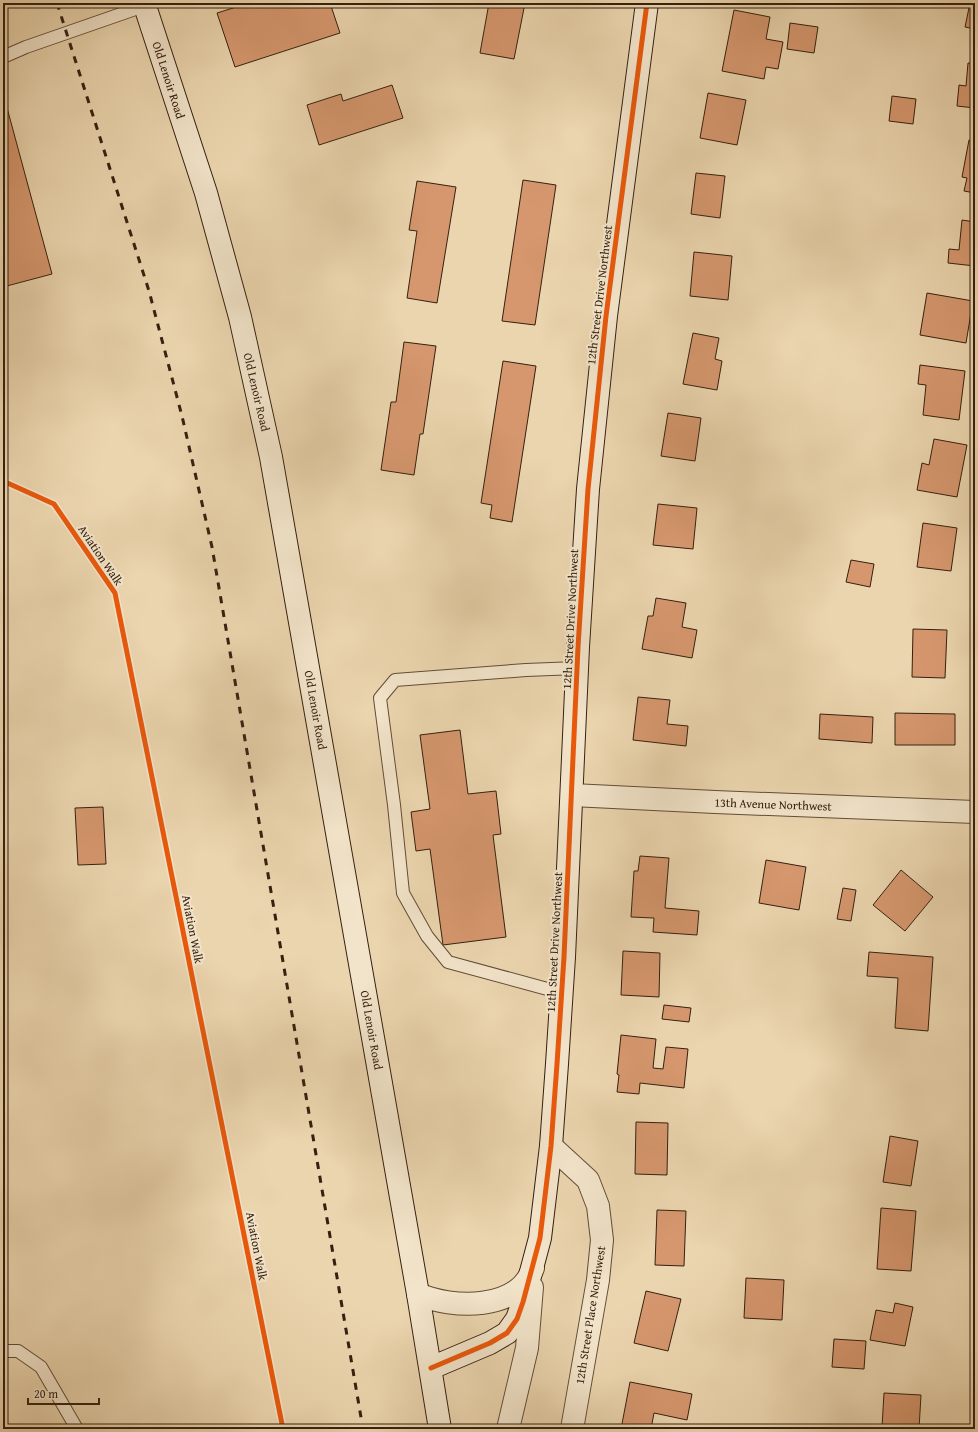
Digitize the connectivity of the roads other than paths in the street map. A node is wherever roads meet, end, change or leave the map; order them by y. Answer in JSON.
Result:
{"nodes":[{"id":1,"x":647,"y":3,"type":"edge"},
{"id":2,"x":144,"y":4,"type":"edge"},
{"id":3,"x":4,"y":54,"type":"edge"},
{"id":4,"x":577,"y":668,"type":"junction"},
{"id":5,"x":572,"y":794,"type":"junction"},
{"id":6,"x":975,"y":812,"type":"edge"},
{"id":7,"x":562,"y":993,"type":"junction"},
{"id":8,"x":551,"y":1146,"type":"junction"},
{"id":9,"x":534,"y":1264,"type":"junction"},
{"id":10,"x":418,"y":1294,"type":"junction"},
{"id":11,"x":3,"y":1351,"type":"edge"},
{"id":12,"x":431,"y":1368,"type":"junction"},
{"id":13,"x":77,"y":1429,"type":"edge"},
{"id":14,"x":440,"y":1429,"type":"edge"},
{"id":15,"x":508,"y":1429,"type":"edge"},
{"id":16,"x":572,"y":1429,"type":"edge"}],
"edges":[{"from":1,"to":4,"type":"street","name":"12th Street Drive Northwest"},
{"from":2,"to":3,"type":"lane"},
{"from":2,"to":10,"type":"street","name":"Old Lenoir Road"},
{"from":4,"to":5,"type":"street","name":"12th Street Drive Northwest"},
{"from":4,"to":7,"type":"lane"},
{"from":5,"to":6,"type":"street","name":"13th Avenue Northwest"},
{"from":5,"to":7,"type":"street","name":"12th Street Drive Northwest"},
{"from":7,"to":8,"type":"street","name":"12th Street Drive Northwest"},
{"from":8,"to":9,"type":"street","name":"12th Street Drive Northwest"},
{"from":8,"to":16,"type":"street","name":"12th Street Place Northwest"},
{"from":9,"to":10,"type":"street"},
{"from":9,"to":12,"type":"street"},
{"from":9,"to":15,"type":"street"},
{"from":10,"to":12,"type":"street","name":"Old Lenoir Road"},
{"from":11,"to":13,"type":"lane"},
{"from":12,"to":14,"type":"street","name":"Old Lenoir Road"}]}
